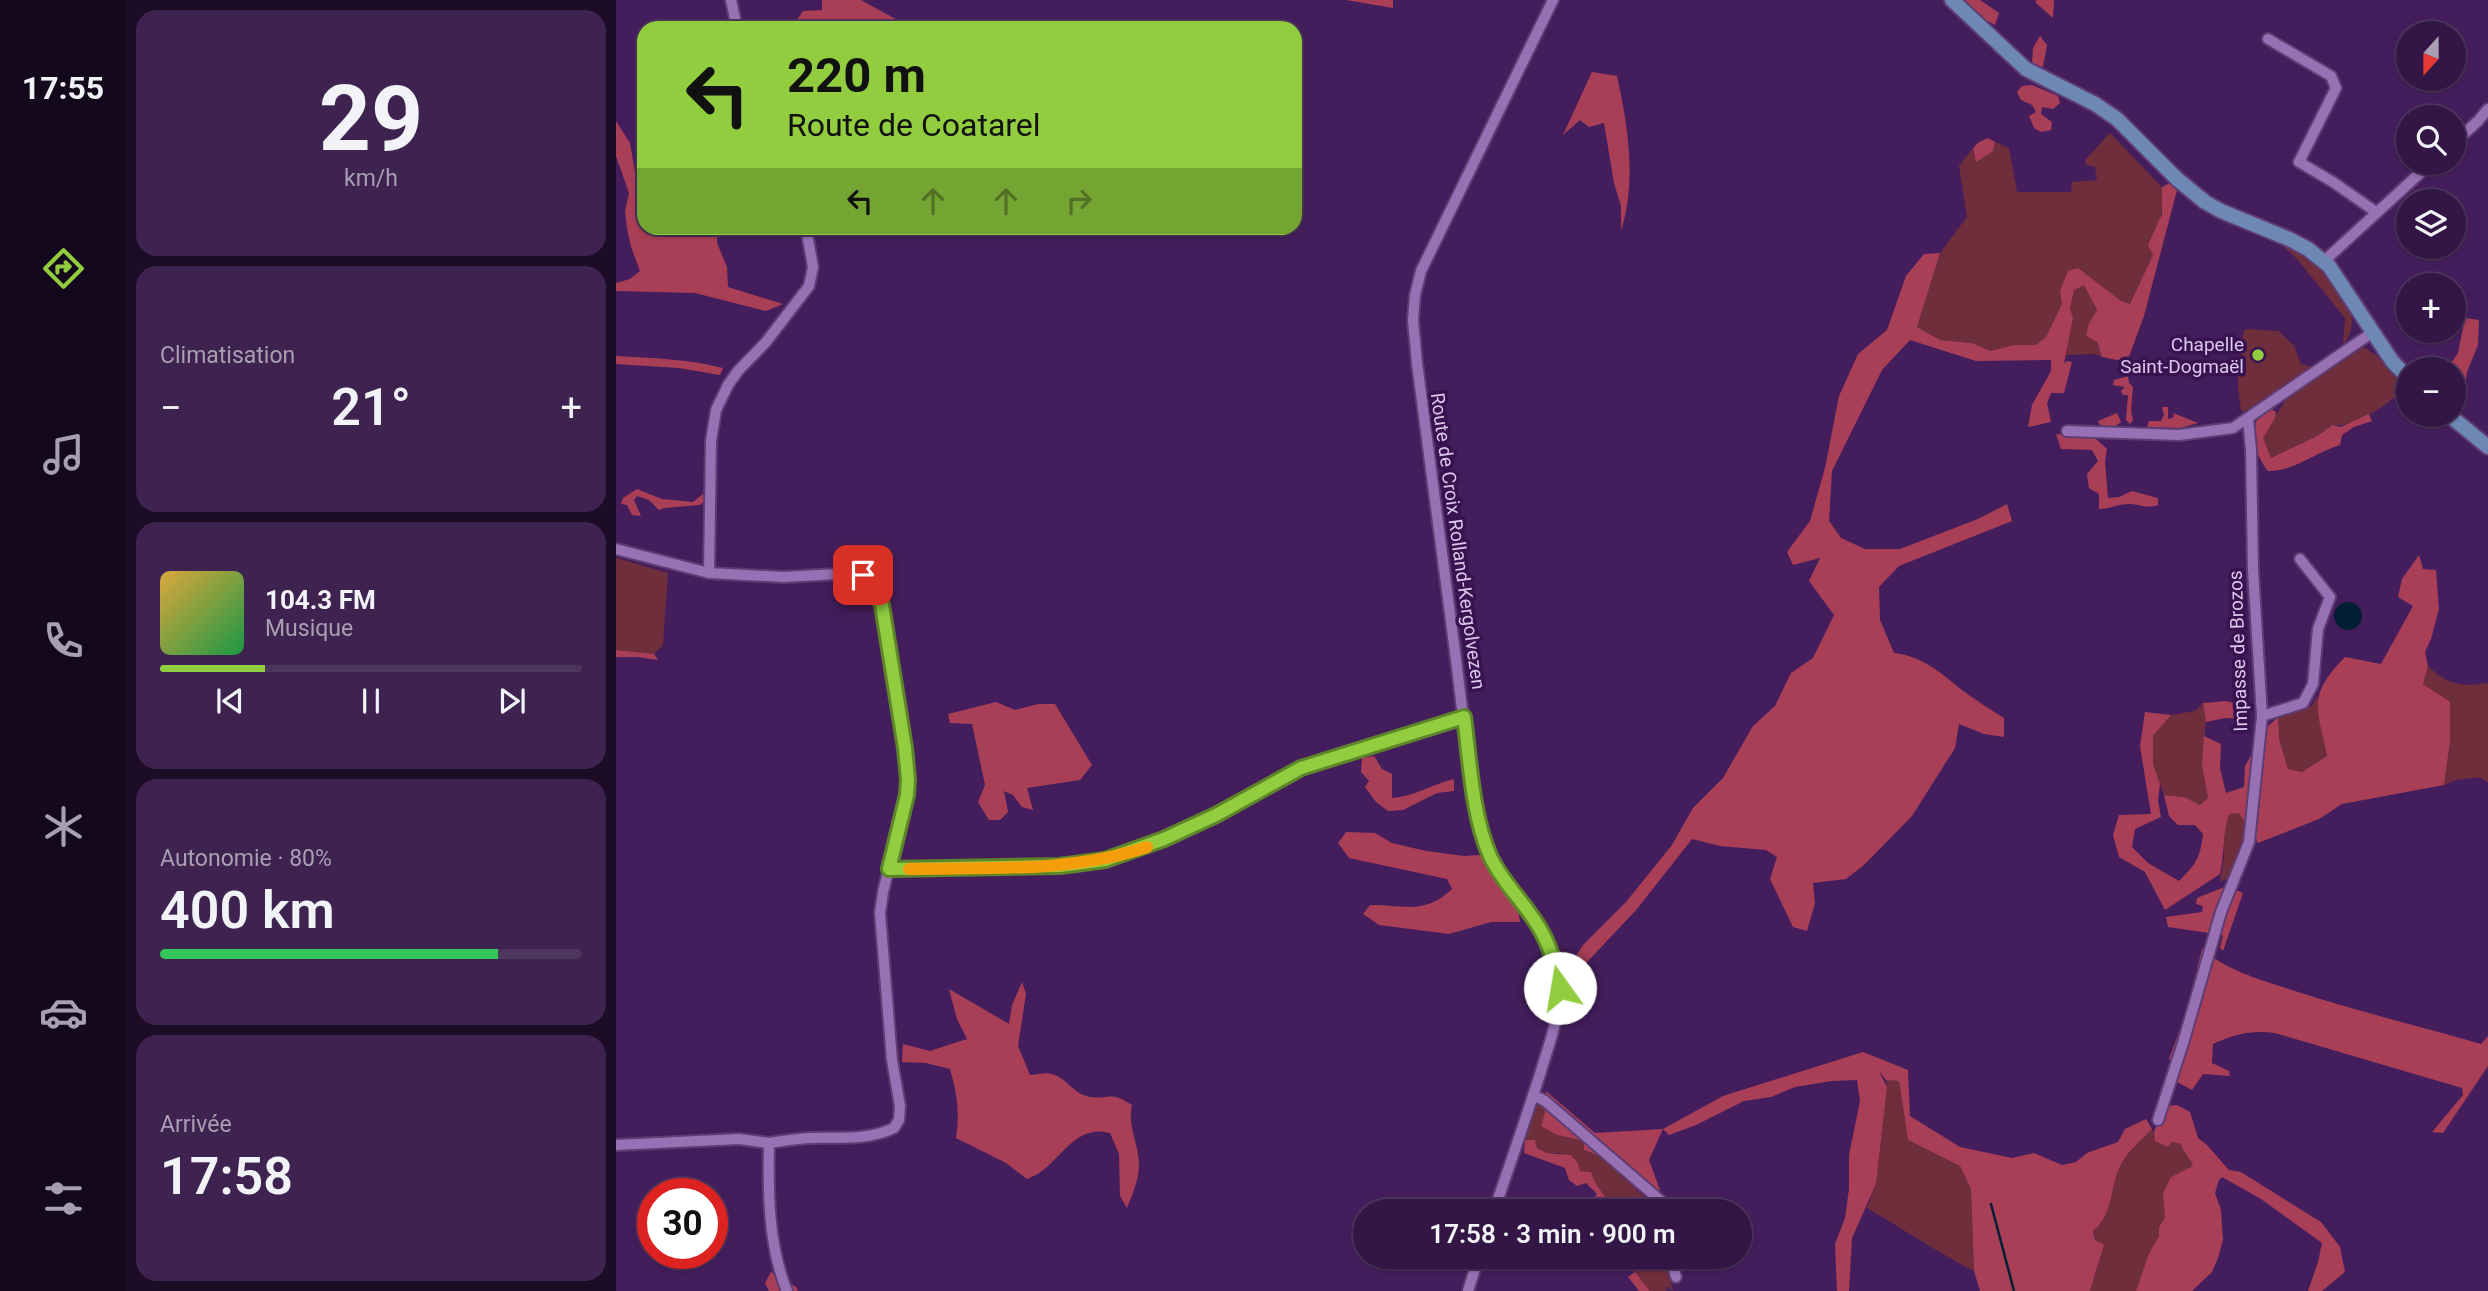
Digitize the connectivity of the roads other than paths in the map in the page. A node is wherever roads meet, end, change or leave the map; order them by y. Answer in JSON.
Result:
{"nodes":[{"id":1,"x":731,"y":0,"type":"edge"},
{"id":2,"x":1553,"y":0,"type":"edge"},
{"id":3,"x":1952,"y":0,"type":"edge"},
{"id":4,"x":736,"y":21,"type":"edge"},
{"id":5,"x":2268,"y":38,"type":"dead end"},
{"id":6,"x":2488,"y":109,"type":"edge"},
{"id":7,"x":2466,"y":132,"type":"edge"},
{"id":8,"x":2418,"y":175,"type":"edge"},
{"id":9,"x":2376,"y":212,"type":"junction"},
{"id":10,"x":807,"y":235,"type":"edge"},
{"id":11,"x":2323,"y":262,"type":"junction"},
{"id":12,"x":2372,"y":332,"type":"junction"},
{"id":13,"x":2396,"y":365,"type":"edge"},
{"id":14,"x":2248,"y":419,"type":"junction"},
{"id":15,"x":2464,"y":427,"type":"edge"},
{"id":16,"x":2067,"y":430,"type":"dead end"},
{"id":17,"x":2488,"y":447,"type":"edge"},
{"id":18,"x":616,"y":549,"type":"edge"},
{"id":19,"x":2300,"y":559,"type":"dead end"},
{"id":20,"x":709,"y":573,"type":"junction"},
{"id":21,"x":2262,"y":716,"type":"junction"},
{"id":22,"x":1464,"y":717,"type":"junction"},
{"id":23,"x":889,"y":869,"type":"junction"},
{"id":24,"x":1533,"y":1095,"type":"junction"},
{"id":25,"x":2158,"y":1120,"type":"dead end"},
{"id":26,"x":769,"y":1143,"type":"junction"},
{"id":27,"x":616,"y":1145,"type":"edge"},
{"id":28,"x":1498,"y":1199,"type":"edge"},
{"id":29,"x":1660,"y":1199,"type":"edge"},
{"id":30,"x":1475,"y":1269,"type":"edge"},
{"id":31,"x":1674,"y":1269,"type":"edge"},
{"id":32,"x":1676,"y":1277,"type":"dead end"},
{"id":33,"x":787,"y":1291,"type":"edge"},
{"id":34,"x":1468,"y":1291,"type":"edge"}],
"edges":[{"from":1,"to":4,"type":"street"},
{"from":2,"to":22,"type":"street","name":"Route de Croix Rolland-Kergolvezen"},
{"from":3,"to":11,"type":"street"},
{"from":5,"to":9,"type":"street"},
{"from":6,"to":7,"type":"street"},
{"from":8,"to":9,"type":"street"},
{"from":9,"to":11,"type":"street"},
{"from":10,"to":20,"type":"street"},
{"from":11,"to":12,"type":"street"},
{"from":12,"to":13,"type":"street"},
{"from":12,"to":14,"type":"street"},
{"from":14,"to":16,"type":"street"},
{"from":14,"to":21,"type":"street","name":"Impasse de Brozos"},
{"from":15,"to":17,"type":"street"},
{"from":18,"to":20,"type":"street"},
{"from":19,"to":21,"type":"street"},
{"from":20,"to":23,"type":"street"},
{"from":21,"to":25,"type":"street","name":"Impasse de Brozos"},
{"from":22,"to":23,"type":"street"},
{"from":22,"to":24,"type":"street","name":"Route de Croix Rolland-Kergolvezen"},
{"from":23,"to":26,"type":"street"},
{"from":24,"to":28,"type":"street","name":"Route de Croix Rolland-Kergolvezen"},
{"from":24,"to":29,"type":"street"},
{"from":26,"to":27,"type":"street"},
{"from":26,"to":33,"type":"street"},
{"from":30,"to":34,"type":"street"},
{"from":31,"to":32,"type":"street"}]}
